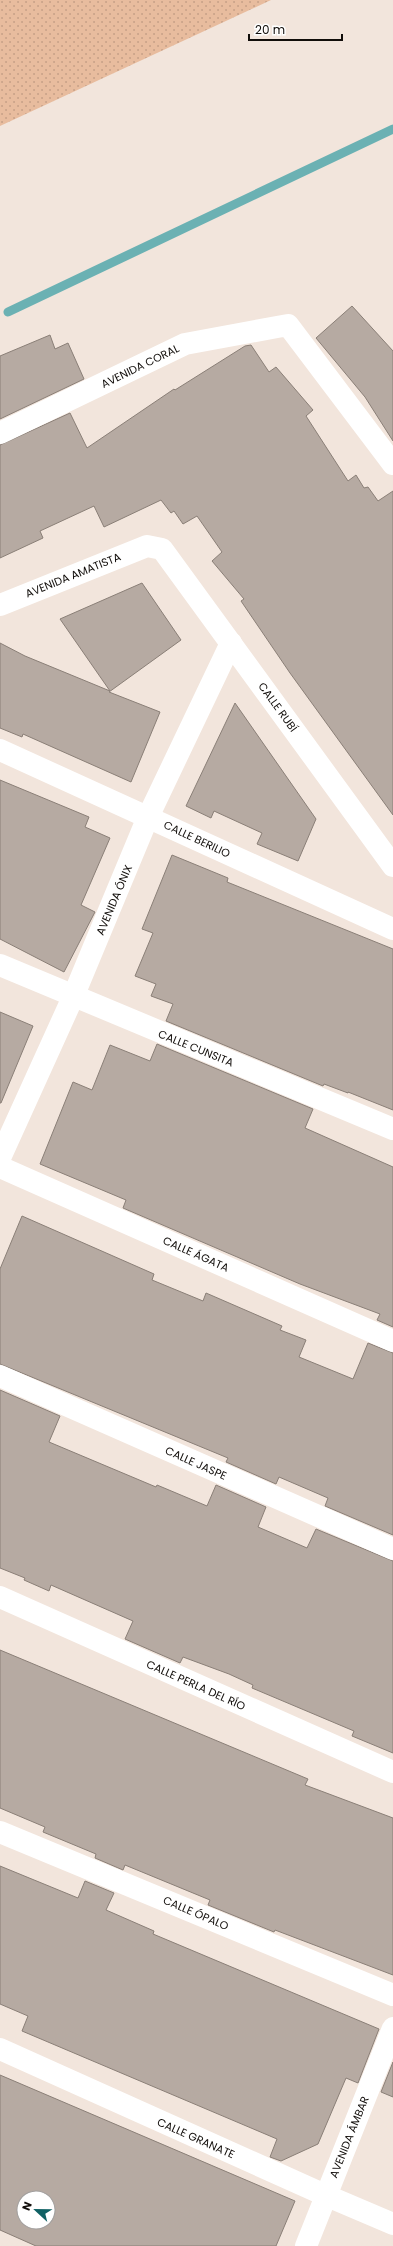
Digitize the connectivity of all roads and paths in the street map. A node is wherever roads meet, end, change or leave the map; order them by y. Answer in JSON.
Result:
{"nodes":[{"id":1,"x":0,"y":433,"type":"edge"},
{"id":2,"x":393,"y":464,"type":"edge"},
{"id":3,"x":154,"y":548,"type":"joint"},
{"id":4,"x":0,"y":605,"type":"edge"},
{"id":5,"x":231,"y":642,"type":"junction"},
{"id":6,"x":0,"y":750,"type":"edge"},
{"id":7,"x":148,"y":817,"type":"junction"},
{"id":8,"x":393,"y":866,"type":"edge"},
{"id":9,"x":393,"y":929,"type":"edge"},
{"id":10,"x":0,"y":965,"type":"edge"},
{"id":11,"x":74,"y":997,"type":"junction"},
{"id":12,"x":393,"y":1129,"type":"edge"},
{"id":13,"x":0,"y":1158,"type":"edge"},
{"id":14,"x":0,"y":1167,"type":"edge"},
{"id":15,"x":393,"y":1341,"type":"edge"},
{"id":16,"x":0,"y":1376,"type":"edge"},
{"id":17,"x":393,"y":1549,"type":"edge"},
{"id":18,"x":0,"y":1597,"type":"edge"},
{"id":19,"x":393,"y":1772,"type":"edge"},
{"id":20,"x":0,"y":1832,"type":"edge"},
{"id":21,"x":393,"y":1995,"type":"edge"},
{"id":22,"x":393,"y":2028,"type":"edge"},
{"id":23,"x":0,"y":2049,"type":"edge"},
{"id":24,"x":325,"y":2196,"type":"junction"},
{"id":25,"x":393,"y":2224,"type":"edge"},
{"id":26,"x":306,"y":2246,"type":"edge"}],
"edges":[{"from":1,"to":2,"type":"street","name":"AVENIDA CORAL"},
{"from":3,"to":4,"type":"street","name":"AVENIDA AMATISTA"},
{"from":3,"to":5,"type":"street","name":"CALLE RUBÍ"},
{"from":5,"to":7,"type":"street","name":"AVENIDA ÓNIX"},
{"from":5,"to":8,"type":"street","name":"CALLE RUBÍ"},
{"from":6,"to":7,"type":"street","name":"CALLE BERILIO"},
{"from":7,"to":9,"type":"street","name":"CALLE BERILIO"},
{"from":7,"to":11,"type":"street","name":"AVENIDA ÓNIX"},
{"from":10,"to":11,"type":"street","name":"CALLE CUNSITA"},
{"from":11,"to":12,"type":"street","name":"CALLE CUNSITA"},
{"from":11,"to":13,"type":"street","name":"AVENIDA ÓNIX"},
{"from":14,"to":15,"type":"street","name":"CALLE ÁGATA"},
{"from":16,"to":17,"type":"street","name":"CALLE JASPE"},
{"from":18,"to":19,"type":"street","name":"CALLE PERLA DEL RÍO"},
{"from":20,"to":21,"type":"street","name":"CALLE ÓPALO"},
{"from":22,"to":24,"type":"street","name":"AVENIDA ÁMBAR"},
{"from":23,"to":24,"type":"street","name":"CALLE GRANATE"},
{"from":24,"to":25,"type":"street","name":"CALLE GRANATE"},
{"from":24,"to":26,"type":"street","name":"AVENIDA ÁMBAR"}]}
